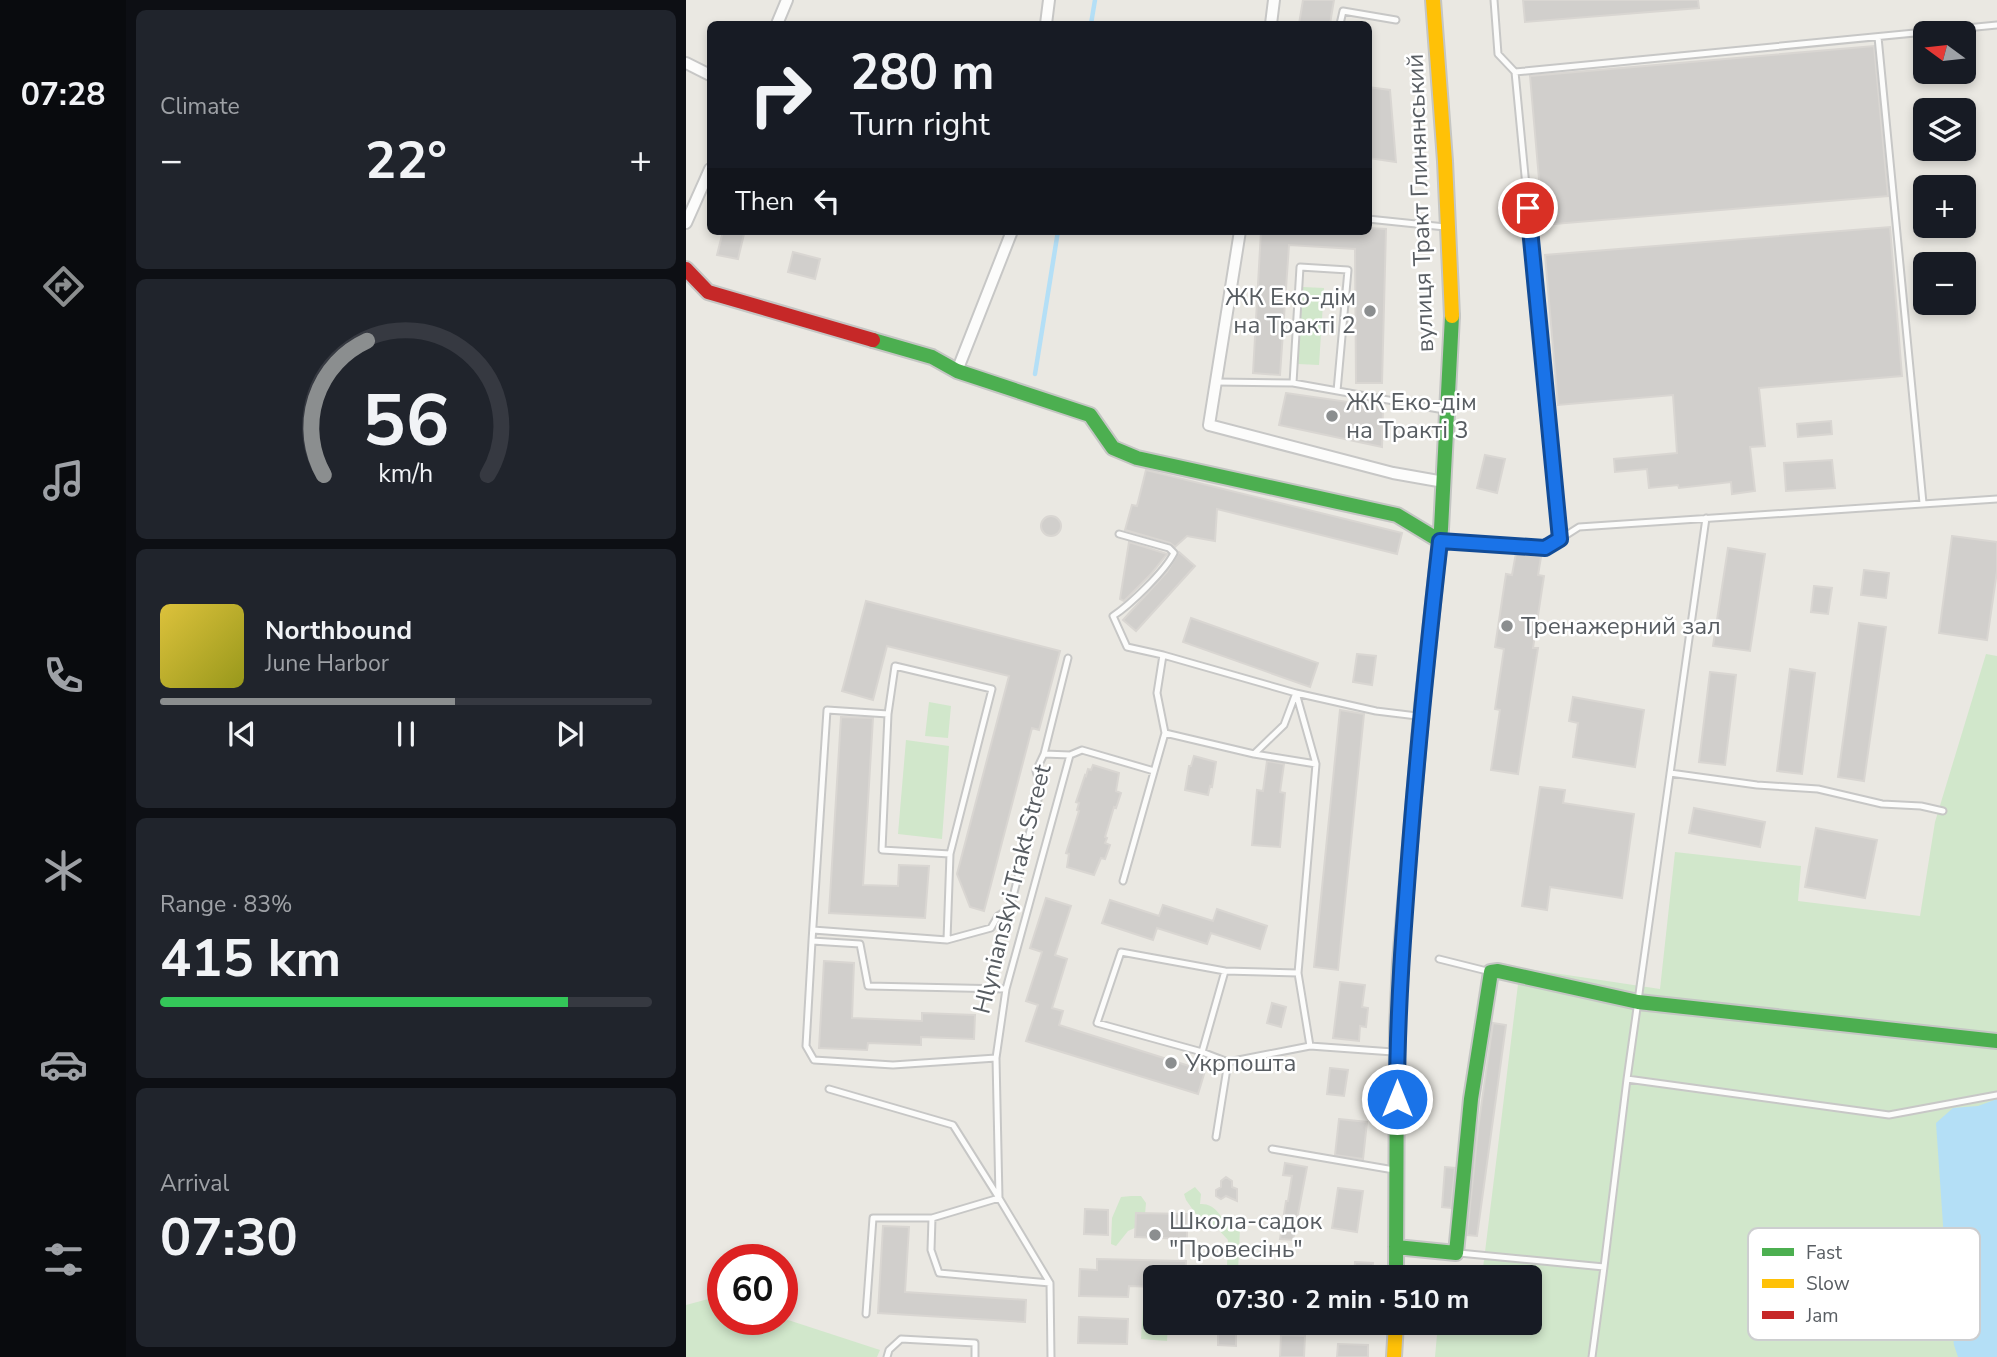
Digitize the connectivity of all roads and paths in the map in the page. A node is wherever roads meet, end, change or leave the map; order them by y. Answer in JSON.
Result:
{"nodes":[{"id":1,"x":787,"y":0,"type":"edge"},
{"id":2,"x":1049,"y":0,"type":"edge"},
{"id":3,"x":1274,"y":0,"type":"edge"},
{"id":4,"x":1433,"y":0,"type":"edge"},
{"id":5,"x":1494,"y":0,"type":"edge"},
{"id":6,"x":1396,"y":20,"type":"dead end"},
{"id":7,"x":777,"y":21,"type":"edge"},
{"id":8,"x":1046,"y":21,"type":"edge"},
{"id":9,"x":1271,"y":21,"type":"edge"},
{"id":10,"x":1341,"y":21,"type":"edge"},
{"id":11,"x":1997,"y":25,"type":"edge"},
{"id":12,"x":1878,"y":37,"type":"junction"},
{"id":13,"x":686,"y":63,"type":"edge"},
{"id":14,"x":1515,"y":72,"type":"junction"},
{"id":15,"x":707,"y":74,"type":"edge"},
{"id":16,"x":707,"y":176,"type":"edge"},
{"id":17,"x":1372,"y":219,"type":"edge"},
{"id":18,"x":686,"y":223,"type":"edge"},
{"id":19,"x":1448,"y":227,"type":"junction"},
{"id":20,"x":1010,"y":235,"type":"edge"},
{"id":21,"x":1239,"y":235,"type":"edge"},
{"id":22,"x":686,"y":269,"type":"edge"},
{"id":23,"x":957,"y":370,"type":"junction"},
{"id":24,"x":1216,"y":382,"type":"junction"},
{"id":25,"x":1293,"y":383,"type":"junction"},
{"id":26,"x":1337,"y":391,"type":"junction"},
{"id":27,"x":1447,"y":411,"type":"junction"},
{"id":28,"x":1444,"y":482,"type":"junction"},
{"id":29,"x":1997,"y":499,"type":"edge"},
{"id":30,"x":1923,"y":503,"type":"junction"},
{"id":31,"x":1706,"y":518,"type":"junction"},
{"id":32,"x":1119,"y":534,"type":"dead end"},
{"id":33,"x":1441,"y":535,"type":"junction"},
{"id":34,"x":1560,"y":539,"type":"junction"},
{"id":35,"x":1163,"y":655,"type":"junction"},
{"id":36,"x":1068,"y":658,"type":"dead end"},
{"id":37,"x":1296,"y":693,"type":"junction"},
{"id":38,"x":888,"y":714,"type":"junction"},
{"id":39,"x":1421,"y":716,"type":"junction"},
{"id":40,"x":1165,"y":733,"type":"junction"},
{"id":41,"x":1044,"y":754,"type":"junction"},
{"id":42,"x":1254,"y":754,"type":"junction"},
{"id":43,"x":1070,"y":755,"type":"junction"},
{"id":44,"x":1316,"y":764,"type":"junction"},
{"id":45,"x":1154,"y":771,"type":"junction"},
{"id":46,"x":1670,"y":773,"type":"junction"},
{"id":47,"x":1943,"y":811,"type":"dead end"},
{"id":48,"x":950,"y":854,"type":"junction"},
{"id":49,"x":1123,"y":881,"type":"dead end"},
{"id":50,"x":813,"y":930,"type":"junction"},
{"id":51,"x":947,"y":940,"type":"junction"},
{"id":52,"x":812,"y":942,"type":"junction"},
{"id":53,"x":1440,"y":960,"type":"dead end"},
{"id":54,"x":1225,"y":971,"type":"junction"},
{"id":55,"x":1491,"y":972,"type":"junction"},
{"id":56,"x":1298,"y":973,"type":"junction"},
{"id":57,"x":1006,"y":989,"type":"junction"},
{"id":58,"x":1638,"y":1002,"type":"junction"},
{"id":59,"x":1997,"y":1041,"type":"edge"},
{"id":60,"x":1310,"y":1046,"type":"junction"},
{"id":61,"x":1202,"y":1052,"type":"junction"},
{"id":62,"x":1397,"y":1052,"type":"junction"},
{"id":63,"x":996,"y":1058,"type":"junction"},
{"id":64,"x":1228,"y":1062,"type":"junction"},
{"id":65,"x":1628,"y":1079,"type":"junction"},
{"id":66,"x":829,"y":1089,"type":"dead end"},
{"id":67,"x":1997,"y":1095,"type":"edge"},
{"id":68,"x":1216,"y":1137,"type":"dead end"},
{"id":69,"x":1272,"y":1149,"type":"dead end"},
{"id":70,"x":1397,"y":1170,"type":"junction"},
{"id":71,"x":999,"y":1198,"type":"junction"},
{"id":72,"x":932,"y":1218,"type":"junction"},
{"id":73,"x":1396,"y":1247,"type":"junction"},
{"id":74,"x":1456,"y":1252,"type":"junction"},
{"id":75,"x":1396,"y":1265,"type":"edge"},
{"id":76,"x":1604,"y":1267,"type":"junction"},
{"id":77,"x":1050,"y":1283,"type":"junction"},
{"id":78,"x":866,"y":1314,"type":"dead end"},
{"id":79,"x":1395,"y":1335,"type":"edge"},
{"id":80,"x":887,"y":1357,"type":"edge"},
{"id":81,"x":975,"y":1357,"type":"edge"},
{"id":82,"x":1051,"y":1357,"type":"edge"},
{"id":83,"x":1394,"y":1357,"type":"edge"},
{"id":84,"x":1592,"y":1357,"type":"edge"}],
"edges":[{"from":1,"to":7,"type":"street"},
{"from":2,"to":8,"type":"street"},
{"from":3,"to":9,"type":"street"},
{"from":4,"to":19,"type":"street","name":"вулиця Тракт Глинянський"},
{"from":5,"to":14,"type":"lane"},
{"from":6,"to":10,"type":"lane"},
{"from":11,"to":12,"type":"lane"},
{"from":12,"to":14,"type":"lane"},
{"from":12,"to":30,"type":"lane"},
{"from":13,"to":15,"type":"street"},
{"from":14,"to":34,"type":"lane"},
{"from":16,"to":18,"type":"street"},
{"from":17,"to":19,"type":"lane"},
{"from":19,"to":27,"type":"street","name":"вулиця Тракт Глинянський"},
{"from":20,"to":23,"type":"street"},
{"from":21,"to":24,"type":"street"},
{"from":22,"to":23,"type":"street"},
{"from":23,"to":33,"type":"street"},
{"from":24,"to":25,"type":"lane"},
{"from":24,"to":28,"type":"street"},
{"from":25,"to":26,"type":"lane"},
{"from":25,"to":26,"type":"lane"},
{"from":26,"to":27,"type":"lane"},
{"from":27,"to":28,"type":"street","name":"вулиця Тракт Глинянський"},
{"from":28,"to":33,"type":"street","name":"вулиця Тракт Глинянський"},
{"from":29,"to":30,"type":"lane"},
{"from":30,"to":31,"type":"lane"},
{"from":31,"to":34,"type":"lane"},
{"from":31,"to":46,"type":"lane"},
{"from":32,"to":35,"type":"lane"},
{"from":33,"to":34,"type":"lane"},
{"from":33,"to":39,"type":"street"},
{"from":35,"to":37,"type":"lane"},
{"from":35,"to":40,"type":"lane"},
{"from":36,"to":41,"type":"lane"},
{"from":37,"to":39,"type":"lane"},
{"from":37,"to":42,"type":"lane"},
{"from":37,"to":44,"type":"lane"},
{"from":38,"to":48,"type":"lane"},
{"from":38,"to":48,"type":"lane"},
{"from":38,"to":50,"type":"lane"},
{"from":39,"to":62,"type":"street"},
{"from":40,"to":42,"type":"lane"},
{"from":40,"to":45,"type":"lane"},
{"from":41,"to":43,"type":"lane"},
{"from":41,"to":51,"type":"lane"},
{"from":42,"to":44,"type":"lane"},
{"from":43,"to":45,"type":"lane"},
{"from":43,"to":57,"type":"lane","name":"Hlynianskyi Trakt Street"},
{"from":44,"to":56,"type":"lane"},
{"from":45,"to":49,"type":"lane"},
{"from":46,"to":47,"type":"lane"},
{"from":46,"to":58,"type":"lane"},
{"from":48,"to":51,"type":"lane"},
{"from":50,"to":51,"type":"lane"},
{"from":50,"to":52,"type":"lane"},
{"from":52,"to":57,"type":"lane"},
{"from":52,"to":63,"type":"lane"},
{"from":53,"to":55,"type":"lane"},
{"from":54,"to":56,"type":"lane"},
{"from":54,"to":61,"type":"lane"},
{"from":54,"to":61,"type":"lane"},
{"from":55,"to":58,"type":"street"},
{"from":55,"to":74,"type":"street"},
{"from":56,"to":60,"type":"lane"},
{"from":57,"to":63,"type":"lane","name":"Hlynianskyi Trakt Street"},
{"from":58,"to":59,"type":"street"},
{"from":58,"to":65,"type":"lane"},
{"from":60,"to":62,"type":"lane"},
{"from":60,"to":64,"type":"lane"},
{"from":61,"to":64,"type":"lane"},
{"from":62,"to":70,"type":"street"},
{"from":63,"to":71,"type":"lane","name":"Hlynianskyi Trakt Street"},
{"from":64,"to":68,"type":"lane"},
{"from":65,"to":67,"type":"lane"},
{"from":65,"to":76,"type":"lane"},
{"from":66,"to":71,"type":"lane"},
{"from":69,"to":70,"type":"lane"},
{"from":70,"to":73,"type":"street"},
{"from":71,"to":72,"type":"lane"},
{"from":71,"to":77,"type":"lane","name":"Hlynianskyi Trakt Street"},
{"from":72,"to":77,"type":"lane"},
{"from":72,"to":78,"type":"lane"},
{"from":73,"to":74,"type":"street"},
{"from":73,"to":75,"type":"street"},
{"from":74,"to":76,"type":"lane"},
{"from":76,"to":84,"type":"lane"},
{"from":77,"to":82,"type":"lane"},
{"from":79,"to":83,"type":"street"},
{"from":80,"to":81,"type":"lane"}]}
